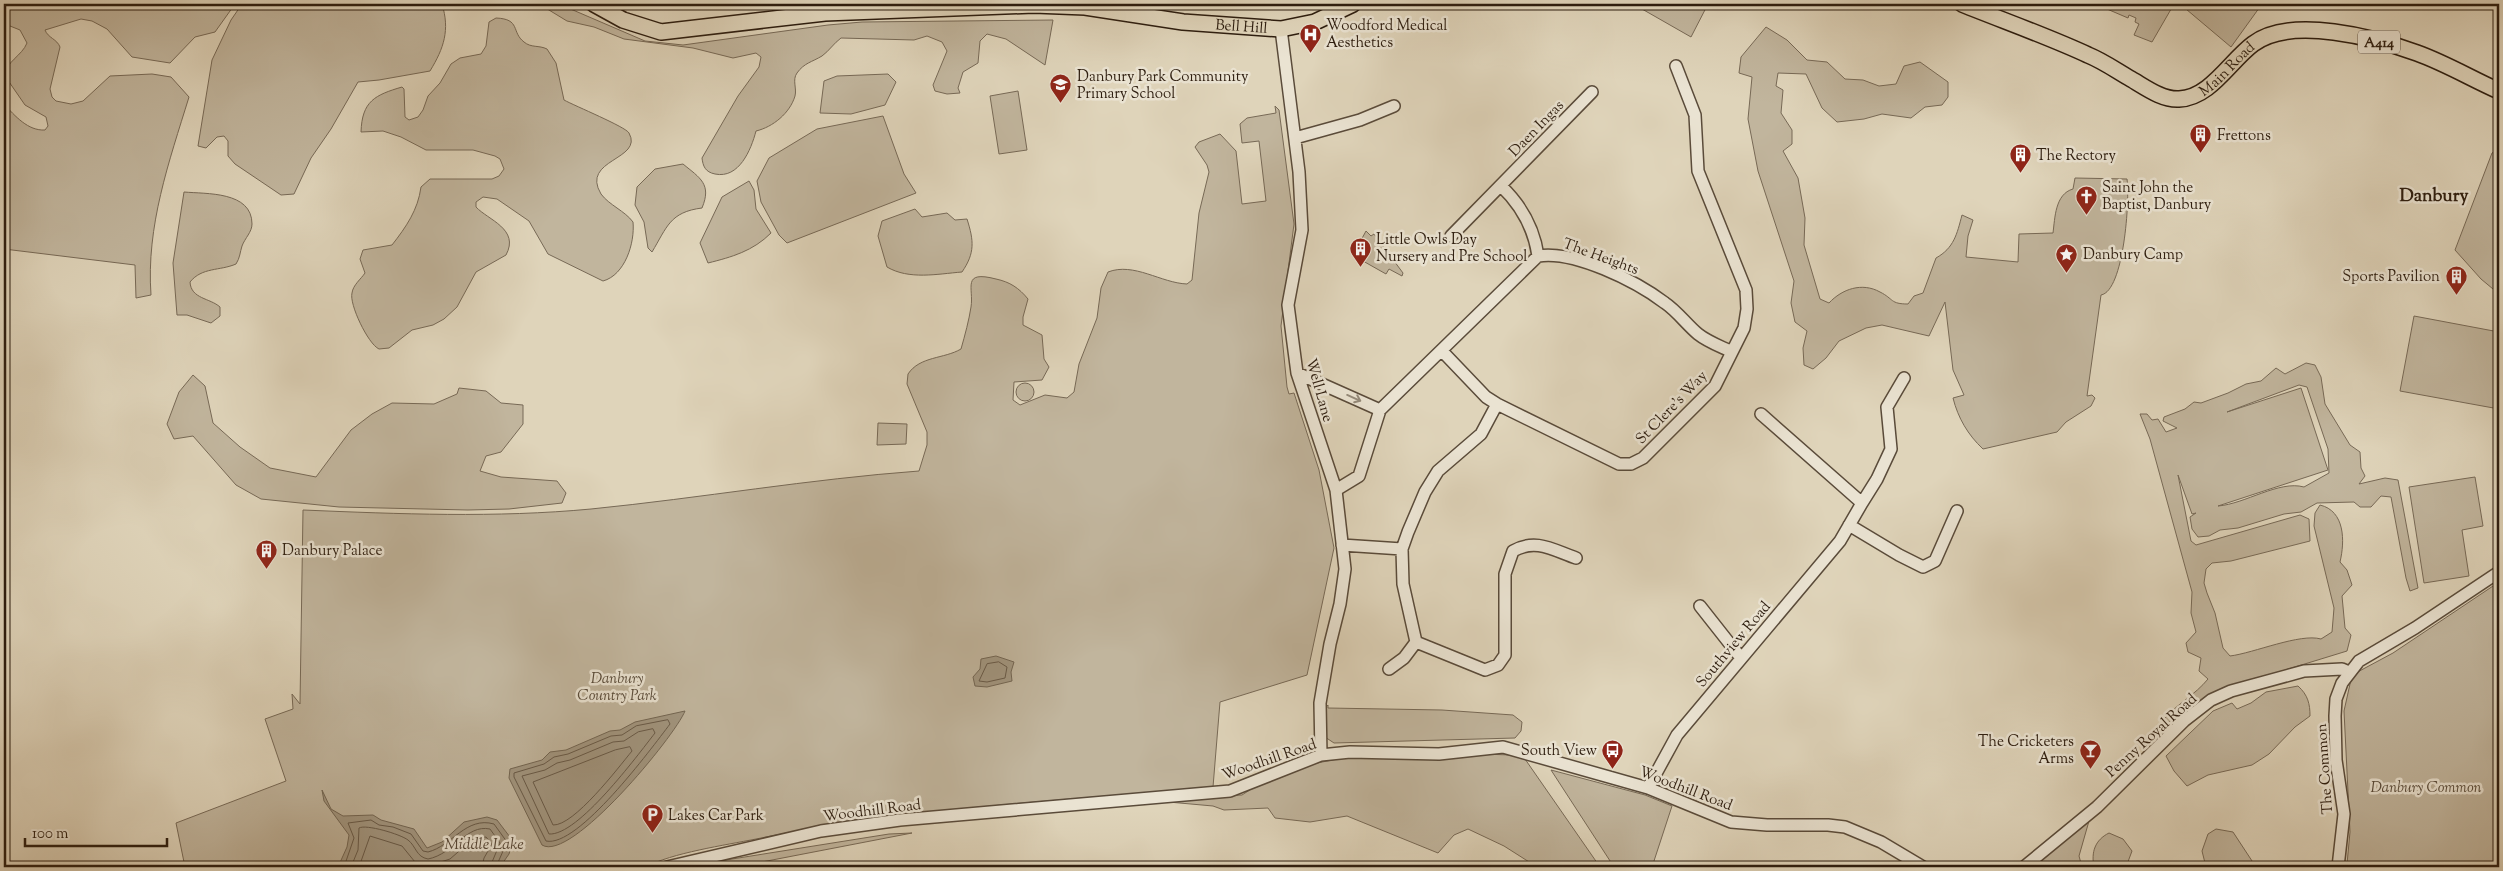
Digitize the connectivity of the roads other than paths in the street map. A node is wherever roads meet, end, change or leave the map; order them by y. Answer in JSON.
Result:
{"nodes":[{"id":1,"x":594,"y":4,"type":"edge"},
{"id":2,"x":1353,"y":4,"type":"edge"},
{"id":3,"x":1962,"y":4,"type":"edge"},
{"id":4,"x":862,"y":7,"type":"edge"},
{"id":5,"x":827,"y":8,"type":"edge"},
{"id":6,"x":1281,"y":30,"type":"junction"},
{"id":7,"x":1676,"y":66,"type":"dead end"},
{"id":8,"x":2499,"y":91,"type":"edge"},
{"id":9,"x":1592,"y":92,"type":"dead end"},
{"id":10,"x":1394,"y":106,"type":"dead end"},
{"id":11,"x":1295,"y":138,"type":"junction"},
{"id":12,"x":1500,"y":186,"type":"junction"},
{"id":13,"x":1451,"y":236,"type":"dead end"},
{"id":14,"x":1538,"y":256,"type":"junction"},
{"id":15,"x":1442,"y":351,"type":"junction"},
{"id":16,"x":1732,"y":352,"type":"junction"},
{"id":17,"x":1296,"y":373,"type":"junction"},
{"id":18,"x":1904,"y":378,"type":"dead end"},
{"id":19,"x":1497,"y":404,"type":"junction"},
{"id":20,"x":1380,"y":410,"type":"junction"},
{"id":21,"x":1761,"y":414,"type":"dead end"},
{"id":22,"x":1336,"y":490,"type":"junction"},
{"id":23,"x":1862,"y":503,"type":"junction"},
{"id":24,"x":1957,"y":511,"type":"dead end"},
{"id":25,"x":1850,"y":525,"type":"junction"},
{"id":26,"x":1342,"y":545,"type":"junction"},
{"id":27,"x":1402,"y":549,"type":"junction"},
{"id":28,"x":1576,"y":558,"type":"dead end"},
{"id":29,"x":2499,"y":572,"type":"edge"},
{"id":30,"x":1700,"y":606,"type":"dead end"},
{"id":31,"x":1416,"y":642,"type":"junction"},
{"id":32,"x":1741,"y":658,"type":"junction"},
{"id":33,"x":1389,"y":669,"type":"dead end"},
{"id":34,"x":2349,"y":672,"type":"junction"},
{"id":35,"x":1321,"y":755,"type":"junction"},
{"id":36,"x":1648,"y":788,"type":"junction"},
{"id":37,"x":668,"y":867,"type":"edge"},
{"id":38,"x":1923,"y":867,"type":"edge"},
{"id":39,"x":2024,"y":867,"type":"edge"},
{"id":40,"x":2338,"y":867,"type":"edge"}],
"edges":[{"from":1,"to":5,"type":"main road"},
{"from":2,"to":6,"type":"main road","name":"Bell Hill"},
{"from":3,"to":8,"type":"main road","name":"Main Road","number":"A414"},
{"from":4,"to":5,"type":"main road","name":"Bell Hill"},
{"from":4,"to":6,"type":"main road","name":"Bell Hill"},
{"from":6,"to":11,"type":"street","name":"Well Lane"},
{"from":7,"to":16,"type":"street","name":"St Clere's Way"},
{"from":9,"to":12,"type":"street","name":"Daen Ingas"},
{"from":10,"to":11,"type":"street"},
{"from":11,"to":17,"type":"street","name":"Well Lane"},
{"from":12,"to":13,"type":"street","name":"Daen Ingas"},
{"from":12,"to":14,"type":"street"},
{"from":14,"to":15,"type":"street"},
{"from":14,"to":16,"type":"street","name":"The Heights"},
{"from":15,"to":19,"type":"street","name":"St Clere's Way"},
{"from":15,"to":20,"type":"street"},
{"from":16,"to":19,"type":"street","name":"St Clere's Way"},
{"from":17,"to":20,"type":"street","one_way":true},
{"from":17,"to":22,"type":"street","name":"Well Lane"},
{"from":18,"to":23,"type":"street","name":"Southview Road"},
{"from":19,"to":27,"type":"street"},
{"from":20,"to":22,"type":"street"},
{"from":21,"to":23,"type":"street"},
{"from":22,"to":26,"type":"street","name":"Well Lane"},
{"from":23,"to":25,"type":"street","name":"Southview Road"},
{"from":24,"to":25,"type":"street"},
{"from":25,"to":32,"type":"street","name":"Southview Road"},
{"from":26,"to":27,"type":"street"},
{"from":26,"to":35,"type":"street","name":"Well Lane"},
{"from":27,"to":31,"type":"street"},
{"from":28,"to":31,"type":"street"},
{"from":29,"to":34,"type":"street"},
{"from":30,"to":32,"type":"street"},
{"from":31,"to":33,"type":"street"},
{"from":32,"to":36,"type":"street","name":"Southview Road"},
{"from":34,"to":39,"type":"street","name":"Penny Royal Road"},
{"from":34,"to":40,"type":"street","name":"The Common"},
{"from":35,"to":36,"type":"street","name":"Woodhill Road"},
{"from":35,"to":37,"type":"street","name":"Woodhill Road"},
{"from":36,"to":38,"type":"street","name":"Woodhill Road"}]}
